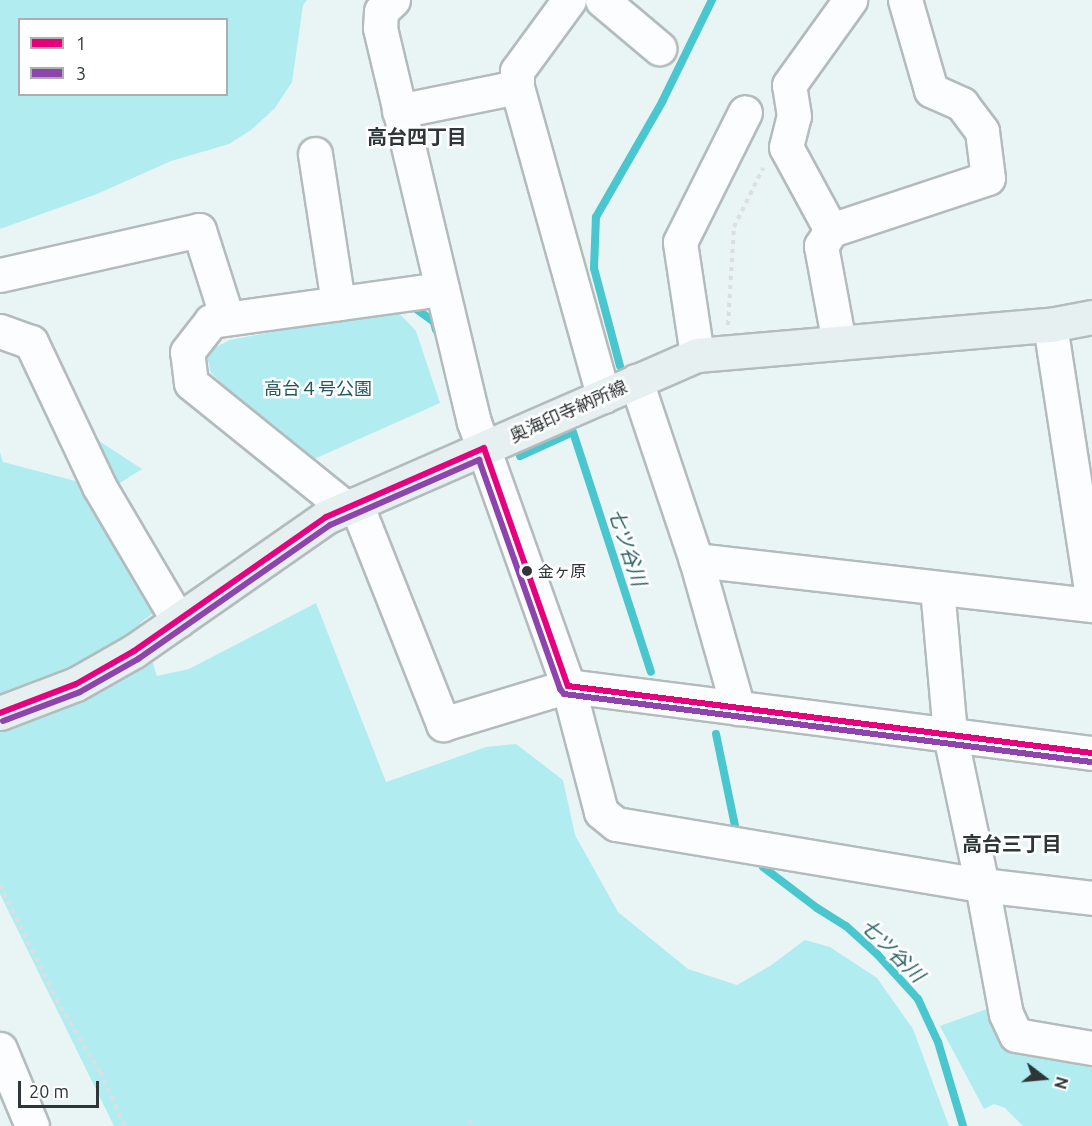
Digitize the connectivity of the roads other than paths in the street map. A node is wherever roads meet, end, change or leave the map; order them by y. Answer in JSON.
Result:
{"nodes":[{"id":1,"x":393,"y":0,"type":"edge"},
{"id":2,"x":569,"y":0,"type":"edge"},
{"id":3,"x":602,"y":0,"type":"edge"},
{"id":4,"x":850,"y":0,"type":"edge"},
{"id":5,"x":905,"y":0,"type":"edge"},
{"id":6,"x":659,"y":48,"type":"dead end"},
{"id":7,"x":517,"y":87,"type":"junction"},
{"id":8,"x":399,"y":111,"type":"junction"},
{"id":9,"x":745,"y":112,"type":"dead end"},
{"id":10,"x":315,"y":154,"type":"dead end"},
{"id":11,"x":831,"y":230,"type":"junction"},
{"id":12,"x":0,"y":275,"type":"edge"},
{"id":13,"x":442,"y":289,"type":"junction"},
{"id":14,"x":338,"y":303,"type":"junction"},
{"id":15,"x":1092,"y":317,"type":"edge"},
{"id":16,"x":227,"y":318,"type":"junction"},
{"id":17,"x":1050,"y":325,"type":"junction"},
{"id":18,"x":0,"y":331,"type":"edge"},
{"id":19,"x":839,"y":343,"type":"junction"},
{"id":20,"x":712,"y":354,"type":"junction"},
{"id":21,"x":636,"y":381,"type":"junction"},
{"id":22,"x":603,"y":396,"type":"junction"},
{"id":23,"x":484,"y":448,"type":"junction"},
{"id":24,"x":351,"y":506,"type":"junction"},
{"id":25,"x":696,"y":560,"type":"junction"},
{"id":26,"x":937,"y":588,"type":"junction"},
{"id":27,"x":1092,"y":597,"type":"edge"},
{"id":28,"x":1092,"y":605,"type":"edge"},
{"id":29,"x":178,"y":620,"type":"junction"},
{"id":30,"x":568,"y":686,"type":"junction"},
{"id":31,"x":738,"y":708,"type":"junction"},
{"id":32,"x":0,"y":713,"type":"edge"},
{"id":33,"x":950,"y":735,"type":"junction"},
{"id":34,"x":1092,"y":753,"type":"edge"},
{"id":35,"x":982,"y":885,"type":"junction"},
{"id":36,"x":1092,"y":898,"type":"edge"},
{"id":37,"x":1092,"y":1048,"type":"edge"},
{"id":38,"x":0,"y":1049,"type":"edge"},
{"id":39,"x":32,"y":1126,"type":"edge"}],
"edges":[{"from":1,"to":8,"type":"street"},
{"from":2,"to":7,"type":"street"},
{"from":3,"to":6,"type":"street"},
{"from":4,"to":11,"type":"street"},
{"from":5,"to":11,"type":"street"},
{"from":7,"to":8,"type":"street"},
{"from":7,"to":22,"type":"street"},
{"from":8,"to":13,"type":"street"},
{"from":9,"to":20,"type":"street"},
{"from":10,"to":14,"type":"street"},
{"from":11,"to":19,"type":"street"},
{"from":12,"to":16,"type":"street"},
{"from":13,"to":14,"type":"street"},
{"from":13,"to":23,"type":"street"},
{"from":14,"to":16,"type":"street"},
{"from":15,"to":17,"type":"main road","name":"奥海印寺納所線"},
{"from":16,"to":24,"type":"street"},
{"from":17,"to":19,"type":"main road","name":"奥海印寺納所線"},
{"from":17,"to":27,"type":"street"},
{"from":18,"to":29,"type":"street"},
{"from":19,"to":20,"type":"main road","name":"奥海印寺納所線"},
{"from":20,"to":21,"type":"main road","name":"奥海印寺納所線"},
{"from":21,"to":22,"type":"main road","name":"奥海印寺納所線"},
{"from":21,"to":25,"type":"street"},
{"from":22,"to":23,"type":"main road","name":"奥海印寺納所線"},
{"from":23,"to":24,"type":"main road","name":"奥海印寺納所線"},
{"from":23,"to":30,"type":"street"},
{"from":24,"to":29,"type":"main road","name":"奥海印寺納所線"},
{"from":24,"to":30,"type":"street"},
{"from":25,"to":26,"type":"street"},
{"from":25,"to":31,"type":"street"},
{"from":26,"to":28,"type":"street"},
{"from":26,"to":33,"type":"street"},
{"from":29,"to":32,"type":"main road","name":"奥海印寺納所線"},
{"from":30,"to":31,"type":"street"},
{"from":30,"to":35,"type":"street"},
{"from":31,"to":33,"type":"street"},
{"from":33,"to":34,"type":"street"},
{"from":33,"to":35,"type":"street"},
{"from":35,"to":36,"type":"street"},
{"from":35,"to":37,"type":"street"},
{"from":38,"to":39,"type":"street"}]}
